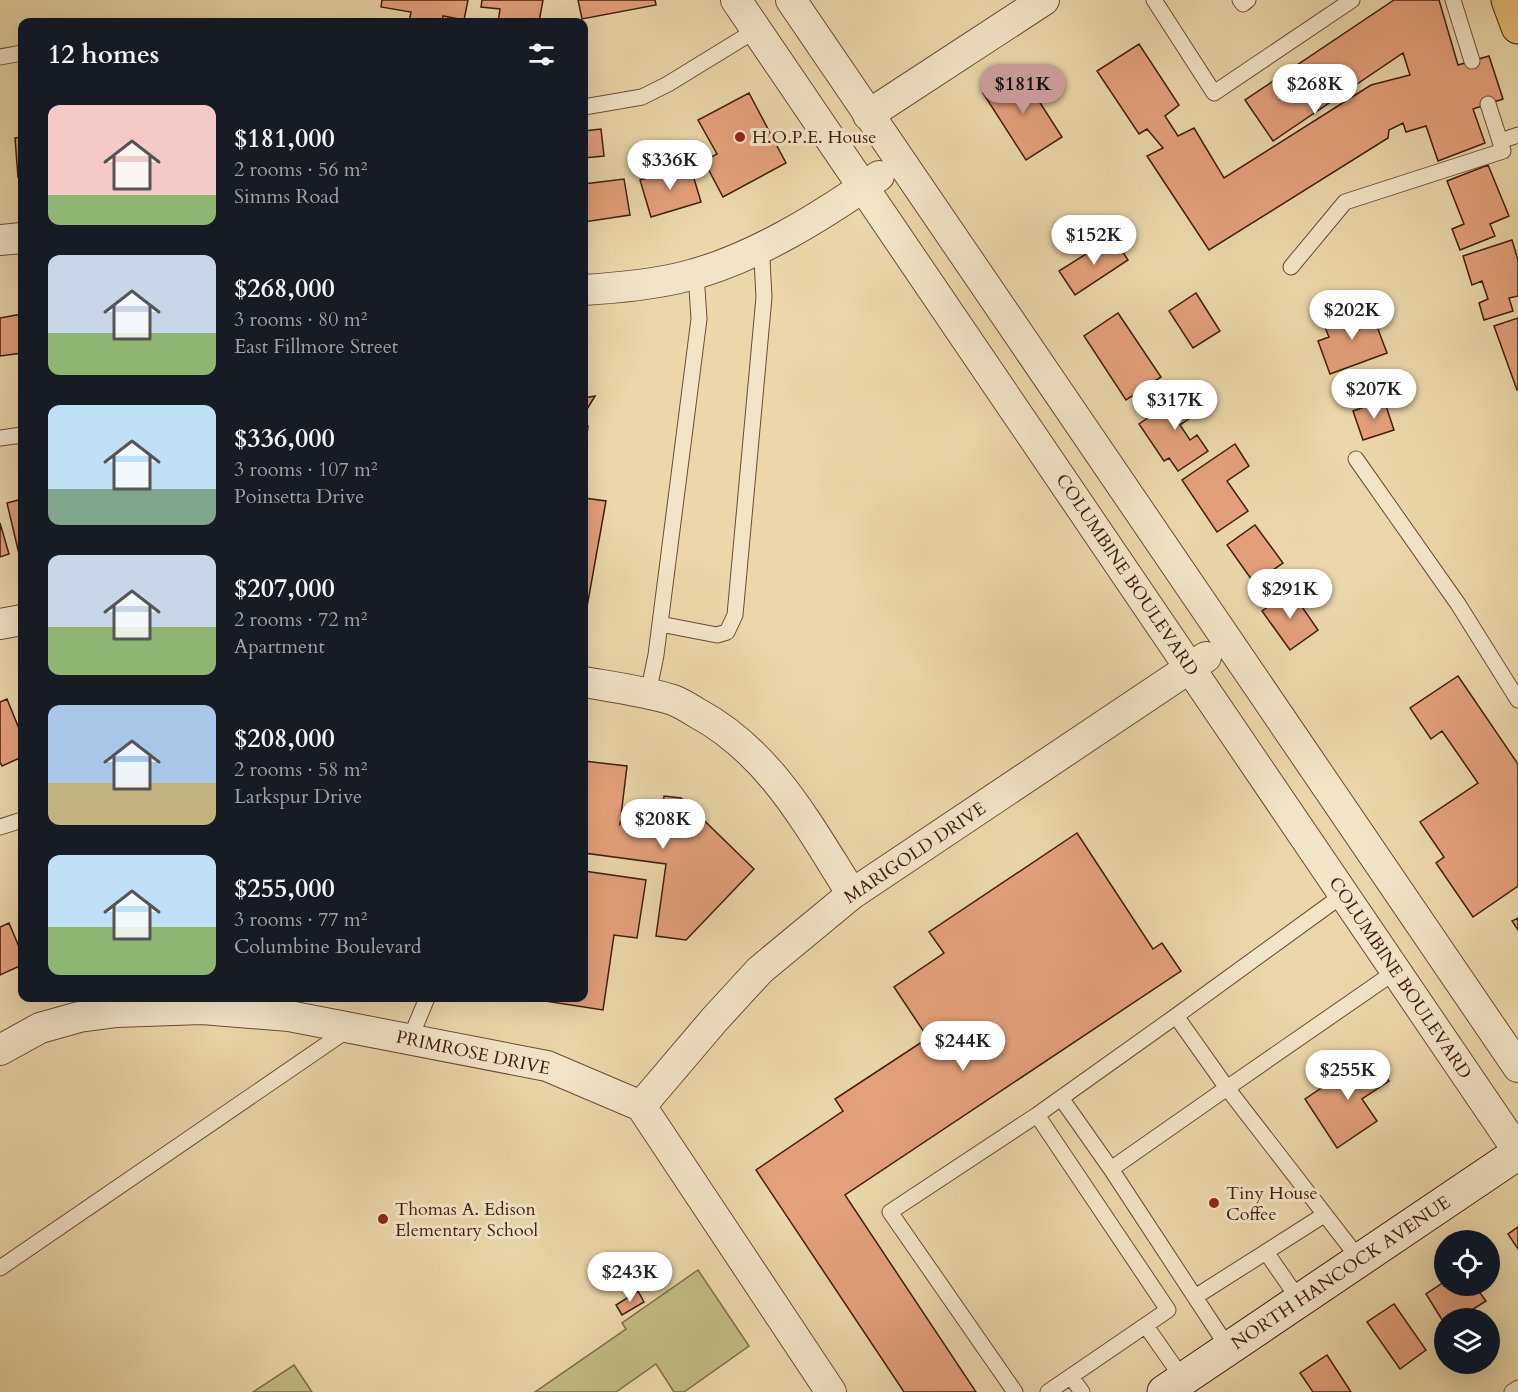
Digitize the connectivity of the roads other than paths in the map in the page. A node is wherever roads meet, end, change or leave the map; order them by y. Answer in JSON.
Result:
{"nodes":[{"id":1,"x":736,"y":0,"type":"edge"},
{"id":2,"x":791,"y":0,"type":"edge"},
{"id":3,"x":1044,"y":0,"type":"edge"},
{"id":4,"x":1154,"y":0,"type":"edge"},
{"id":5,"x":1240,"y":0,"type":"edge"},
{"id":6,"x":1248,"y":0,"type":"edge"},
{"id":7,"x":1352,"y":0,"type":"edge"},
{"id":8,"x":1453,"y":0,"type":"edge"},
{"id":9,"x":1508,"y":0,"type":"edge"},
{"id":10,"x":1518,"y":27,"type":"edge"},
{"id":11,"x":756,"y":30,"type":"junction"},
{"id":12,"x":18,"y":54,"type":"edge"},
{"id":13,"x":0,"y":57,"type":"edge"},
{"id":14,"x":1472,"y":61,"type":"dead end"},
{"id":15,"x":1488,"y":104,"type":"dead end"},
{"id":16,"x":588,"y":106,"type":"edge"},
{"id":17,"x":868,"y":115,"type":"junction"},
{"id":18,"x":1518,"y":135,"type":"edge"},
{"id":19,"x":1500,"y":141,"type":"junction"},
{"id":20,"x":899,"y":162,"type":"junction"},
{"id":21,"x":862,"y":188,"type":"junction"},
{"id":22,"x":18,"y":238,"type":"edge"},
{"id":23,"x":0,"y":240,"type":"edge"},
{"id":24,"x":759,"y":249,"type":"junction"},
{"id":25,"x":1291,"y":267,"type":"dead end"},
{"id":26,"x":696,"y":273,"type":"junction"},
{"id":27,"x":588,"y":290,"type":"edge"},
{"id":28,"x":18,"y":436,"type":"edge"},
{"id":29,"x":0,"y":438,"type":"edge"},
{"id":30,"x":1356,"y":459,"type":"dead end"},
{"id":31,"x":18,"y":621,"type":"edge"},
{"id":32,"x":0,"y":624,"type":"edge"},
{"id":33,"x":660,"y":624,"type":"junction"},
{"id":34,"x":1225,"y":643,"type":"junction"},
{"id":35,"x":1191,"y":668,"type":"junction"},
{"id":36,"x":588,"y":683,"type":"edge"},
{"id":37,"x":648,"y":694,"type":"junction"},
{"id":38,"x":1518,"y":700,"type":"edge"},
{"id":39,"x":18,"y":821,"type":"edge"},
{"id":40,"x":0,"y":827,"type":"edge"},
{"id":41,"x":852,"y":894,"type":"junction"},
{"id":42,"x":1344,"y":894,"type":"junction"},
{"id":43,"x":1396,"y":971,"type":"junction"},
{"id":44,"x":425,"y":1002,"type":"edge"},
{"id":45,"x":1176,"y":1016,"type":"junction"},
{"id":46,"x":351,"y":1028,"type":"junction"},
{"id":47,"x":410,"y":1039,"type":"junction"},
{"id":48,"x":0,"y":1050,"type":"edge"},
{"id":49,"x":1518,"y":1067,"type":"edge"},
{"id":50,"x":1227,"y":1088,"type":"junction"},
{"id":51,"x":1061,"y":1098,"type":"junction"},
{"id":52,"x":641,"y":1106,"type":"junction"},
{"id":53,"x":1037,"y":1115,"type":"junction"},
{"id":54,"x":1518,"y":1152,"type":"edge"},
{"id":55,"x":1111,"y":1169,"type":"junction"},
{"id":56,"x":1324,"y":1215,"type":"junction"},
{"id":57,"x":1266,"y":1252,"type":"junction"},
{"id":58,"x":1360,"y":1260,"type":"junction"},
{"id":59,"x":0,"y":1268,"type":"edge"},
{"id":60,"x":1195,"y":1297,"type":"junction"},
{"id":61,"x":1300,"y":1301,"type":"junction"},
{"id":62,"x":1146,"y":1326,"type":"junction"},
{"id":63,"x":1229,"y":1348,"type":"junction"},
{"id":64,"x":1071,"y":1377,"type":"junction"},
{"id":65,"x":1174,"y":1386,"type":"edge"},
{"id":66,"x":1518,"y":1388,"type":"edge"},
{"id":67,"x":831,"y":1392,"type":"edge"},
{"id":68,"x":1015,"y":1392,"type":"edge"},
{"id":69,"x":1048,"y":1392,"type":"edge"},
{"id":70,"x":1082,"y":1392,"type":"edge"},
{"id":71,"x":1512,"y":1392,"type":"edge"}],
"edges":[{"from":1,"to":11,"type":"street","name":"COLUMBINE BOULEVARD"},
{"from":2,"to":17,"type":"street"},
{"from":3,"to":17,"type":"street"},
{"from":4,"to":7,"type":"lane"},
{"from":5,"to":6,"type":"lane"},
{"from":8,"to":14,"type":"lane"},
{"from":9,"to":10,"type":"main road"},
{"from":11,"to":16,"type":"lane"},
{"from":11,"to":21,"type":"street","name":"COLUMBINE BOULEVARD"},
{"from":12,"to":13,"type":"lane"},
{"from":15,"to":19,"type":"lane"},
{"from":17,"to":20,"type":"street"},
{"from":18,"to":19,"type":"lane"},
{"from":19,"to":25,"type":"lane"},
{"from":20,"to":21,"type":"street"},
{"from":20,"to":34,"type":"street"},
{"from":21,"to":24,"type":"street"},
{"from":21,"to":35,"type":"street","name":"COLUMBINE BOULEVARD"},
{"from":22,"to":23,"type":"street"},
{"from":24,"to":26,"type":"street"},
{"from":24,"to":33,"type":"lane"},
{"from":26,"to":27,"type":"street"},
{"from":26,"to":33,"type":"lane"},
{"from":28,"to":29,"type":"lane"},
{"from":30,"to":38,"type":"lane"},
{"from":31,"to":32,"type":"street"},
{"from":33,"to":37,"type":"lane"},
{"from":34,"to":35,"type":"street","name":"MARIGOLD DRIVE"},
{"from":34,"to":49,"type":"street"},
{"from":35,"to":41,"type":"street","name":"MARIGOLD DRIVE"},
{"from":35,"to":42,"type":"street","name":"COLUMBINE BOULEVARD"},
{"from":36,"to":37,"type":"street"},
{"from":37,"to":41,"type":"street"},
{"from":39,"to":40,"type":"lane"},
{"from":41,"to":52,"type":"street","name":"MARIGOLD DRIVE"},
{"from":42,"to":43,"type":"street","name":"COLUMBINE BOULEVARD"},
{"from":42,"to":45,"type":"lane"},
{"from":43,"to":50,"type":"lane"},
{"from":43,"to":54,"type":"street","name":"COLUMBINE BOULEVARD"},
{"from":44,"to":47,"type":"lane"},
{"from":45,"to":50,"type":"lane"},
{"from":45,"to":51,"type":"lane"},
{"from":46,"to":47,"type":"street","name":"PRIMROSE DRIVE"},
{"from":46,"to":48,"type":"street","name":"PRIMROSE DRIVE"},
{"from":46,"to":59,"type":"lane"},
{"from":47,"to":52,"type":"street","name":"PRIMROSE DRIVE"},
{"from":50,"to":55,"type":"lane"},
{"from":50,"to":56,"type":"lane"},
{"from":51,"to":53,"type":"lane"},
{"from":51,"to":55,"type":"lane"},
{"from":52,"to":67,"type":"street"},
{"from":53,"to":62,"type":"lane"},
{"from":53,"to":68,"type":"lane"},
{"from":54,"to":58,"type":"street","name":"NORTH HANCOCK AVENUE"},
{"from":55,"to":60,"type":"lane"},
{"from":56,"to":57,"type":"lane"},
{"from":56,"to":58,"type":"lane"},
{"from":57,"to":60,"type":"lane"},
{"from":57,"to":61,"type":"lane"},
{"from":58,"to":61,"type":"street","name":"NORTH HANCOCK AVENUE"},
{"from":60,"to":63,"type":"lane"},
{"from":61,"to":63,"type":"street","name":"NORTH HANCOCK AVENUE"},
{"from":62,"to":64,"type":"lane"},
{"from":62,"to":65,"type":"lane"},
{"from":63,"to":65,"type":"street","name":"NORTH HANCOCK AVENUE"},
{"from":64,"to":69,"type":"lane"},
{"from":64,"to":70,"type":"lane"},
{"from":66,"to":71,"type":"lane"}]}
